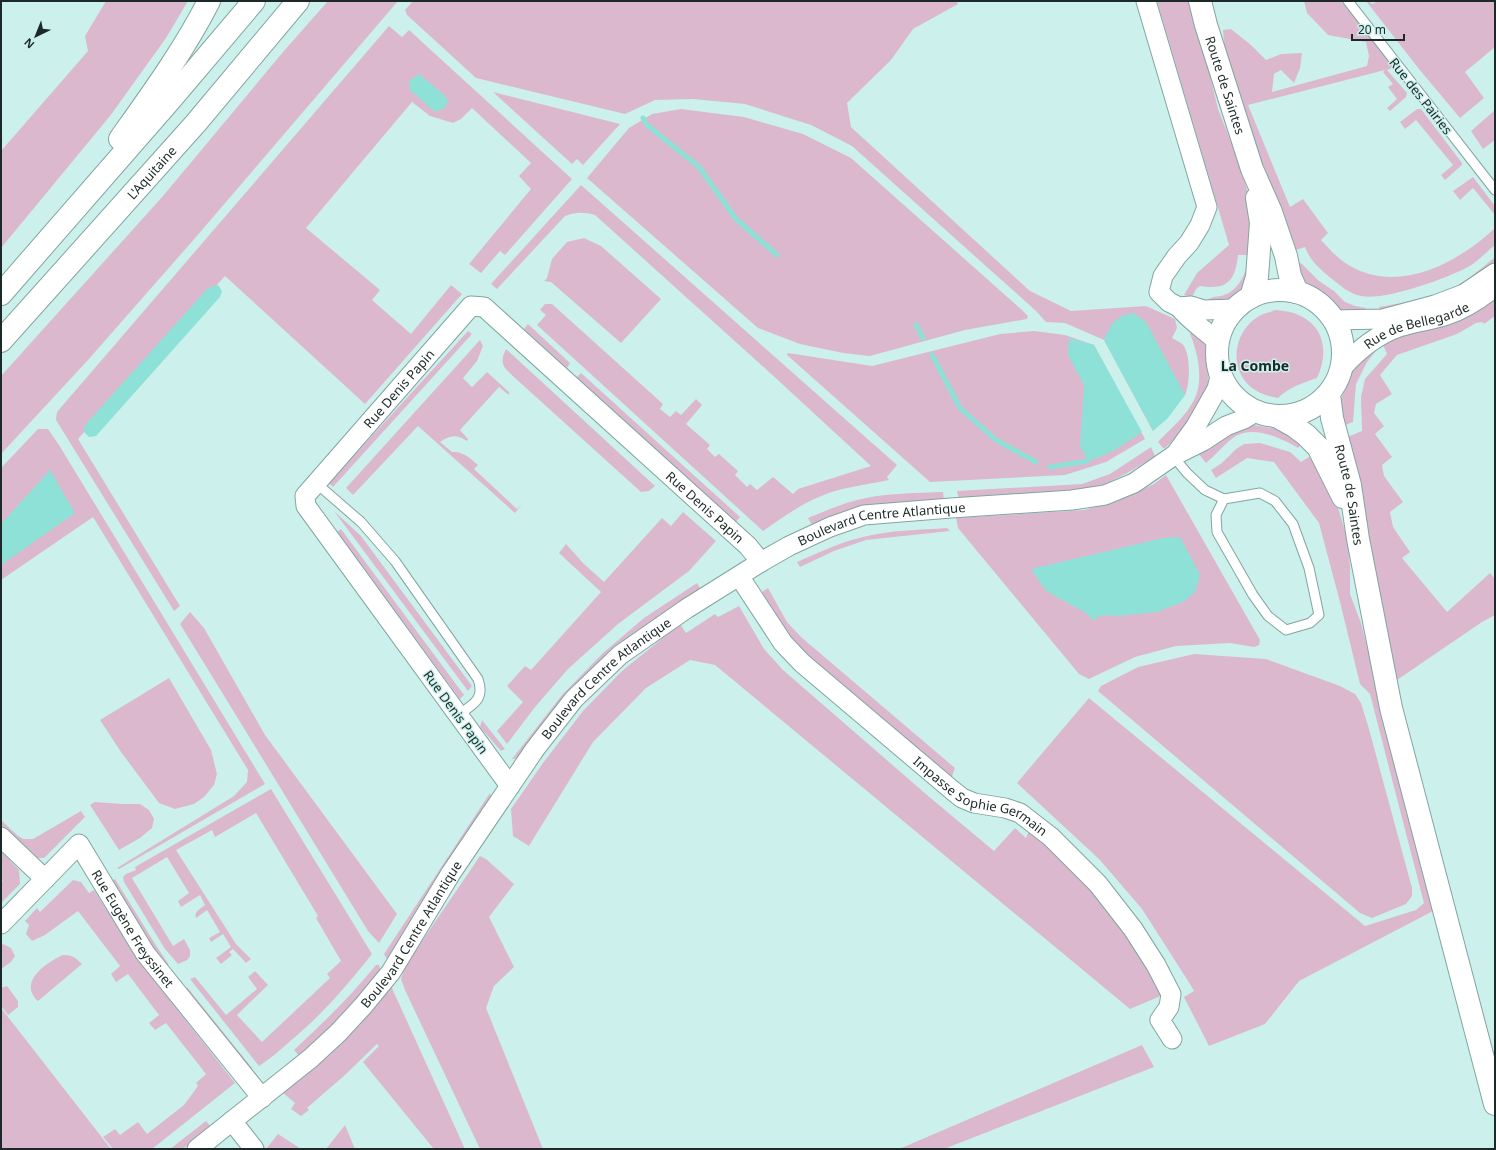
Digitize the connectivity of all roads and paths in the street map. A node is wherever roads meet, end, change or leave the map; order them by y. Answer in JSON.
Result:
{"nodes":[{"id":1,"x":209,"y":1,"type":"edge"},
{"id":2,"x":254,"y":1,"type":"edge"},
{"id":3,"x":298,"y":1,"type":"edge"},
{"id":4,"x":1146,"y":1,"type":"edge"},
{"id":5,"x":1200,"y":1,"type":"edge"},
{"id":6,"x":1348,"y":1,"type":"edge"},
{"id":7,"x":1252,"y":169,"type":"junction"},
{"id":8,"x":1495,"y":190,"type":"edge"},
{"id":9,"x":47,"y":243,"type":"junction"},
{"id":10,"x":1495,"y":273,"type":"edge"},
{"id":11,"x":1495,"y":287,"type":"edge"},
{"id":12,"x":1296,"y":292,"type":"junction"},
{"id":13,"x":1,"y":294,"type":"edge"},
{"id":14,"x":1243,"y":303,"type":"junction"},
{"id":15,"x":1179,"y":307,"type":"junction"},
{"id":16,"x":1334,"y":320,"type":"junction"},
{"id":17,"x":1,"y":341,"type":"edge"},
{"id":18,"x":1218,"y":342,"type":"junction"},
{"id":19,"x":1342,"y":368,"type":"junction"},
{"id":20,"x":1221,"y":372,"type":"junction"},
{"id":21,"x":1328,"y":394,"type":"junction"},
{"id":22,"x":1267,"y":414,"type":"junction"},
{"id":23,"x":1173,"y":456,"type":"junction"},
{"id":24,"x":316,"y":483,"type":"junction"},
{"id":25,"x":1224,"y":499,"type":"junction"},
{"id":26,"x":1358,"y":539,"type":"junction"},
{"id":27,"x":761,"y":562,"type":"junction"},
{"id":28,"x":739,"y":576,"type":"junction"},
{"id":29,"x":458,"y":715,"type":"junction"},
{"id":30,"x":510,"y":786,"type":"junction"},
{"id":31,"x":1,"y":837,"type":"edge"},
{"id":32,"x":45,"y":880,"type":"junction"},
{"id":33,"x":1,"y":924,"type":"edge"},
{"id":34,"x":1172,"y":1039,"type":"dead end"},
{"id":35,"x":262,"y":1098,"type":"junction"},
{"id":36,"x":1495,"y":1104,"type":"edge"},
{"id":37,"x":232,"y":1121,"type":"junction"},
{"id":38,"x":197,"y":1149,"type":"edge"},
{"id":39,"x":254,"y":1149,"type":"edge"}],
"edges":[{"from":1,"to":9,"type":"main road"},
{"from":2,"to":9,"type":"main road"},
{"from":3,"to":17,"type":"main road","name":"L'Aquitaine"},
{"from":4,"to":15,"type":"street"},
{"from":5,"to":7,"type":"main road","name":"Route de Saintes"},
{"from":6,"to":8,"type":"lane","name":"Rue des Pairies"},
{"from":7,"to":12,"type":"main road"},
{"from":7,"to":14,"type":"main road"},
{"from":9,"to":13,"type":"main road"},
{"from":10,"to":16,"type":"street","name":"Rue de Bellegarde"},
{"from":11,"to":19,"type":"street","name":"Rue de Bellegarde"},
{"from":12,"to":14,"type":"main road"},
{"from":12,"to":16,"type":"main road"},
{"from":14,"to":15,"type":"street"},
{"from":14,"to":18,"type":"main road"},
{"from":15,"to":18,"type":"street"},
{"from":16,"to":19,"type":"main road"},
{"from":18,"to":20,"type":"main road"},
{"from":19,"to":21,"type":"main road"},
{"from":20,"to":22,"type":"main road"},
{"from":20,"to":23,"type":"street","name":"Boulevard Centre Atlantique"},
{"from":21,"to":22,"type":"main road"},
{"from":21,"to":26,"type":"main road","name":"Route de Saintes"},
{"from":22,"to":23,"type":"street","name":"Boulevard Centre Atlantique"},
{"from":22,"to":26,"type":"main road","name":"Route de Saintes"},
{"from":23,"to":25,"type":"lane"},
{"from":23,"to":27,"type":"street","name":"Boulevard Centre Atlantique"},
{"from":24,"to":27,"type":"street","name":"Rue Denis Papin"},
{"from":24,"to":29,"type":"street","name":"Rue Denis Papin"},
{"from":24,"to":29,"type":"lane"},
{"from":25,"to":25,"type":"lane"},
{"from":26,"to":36,"type":"main road"},
{"from":27,"to":28,"type":"street","name":"Boulevard Centre Atlantique"},
{"from":28,"to":30,"type":"street","name":"Boulevard Centre Atlantique"},
{"from":28,"to":34,"type":"street","name":"Impasse Sophie Germain"},
{"from":29,"to":30,"type":"street","name":"Rue Denis Papin"},
{"from":30,"to":35,"type":"street","name":"Boulevard Centre Atlantique"},
{"from":31,"to":32,"type":"street"},
{"from":32,"to":33,"type":"street","name":"Rue Eugène Freyssinet"},
{"from":32,"to":35,"type":"street","name":"Rue Eugène Freyssinet"},
{"from":35,"to":37,"type":"street","name":"Boulevard Centre Atlantique"},
{"from":37,"to":38,"type":"street","name":"Boulevard Centre Atlantique"},
{"from":37,"to":39,"type":"street"}]}
